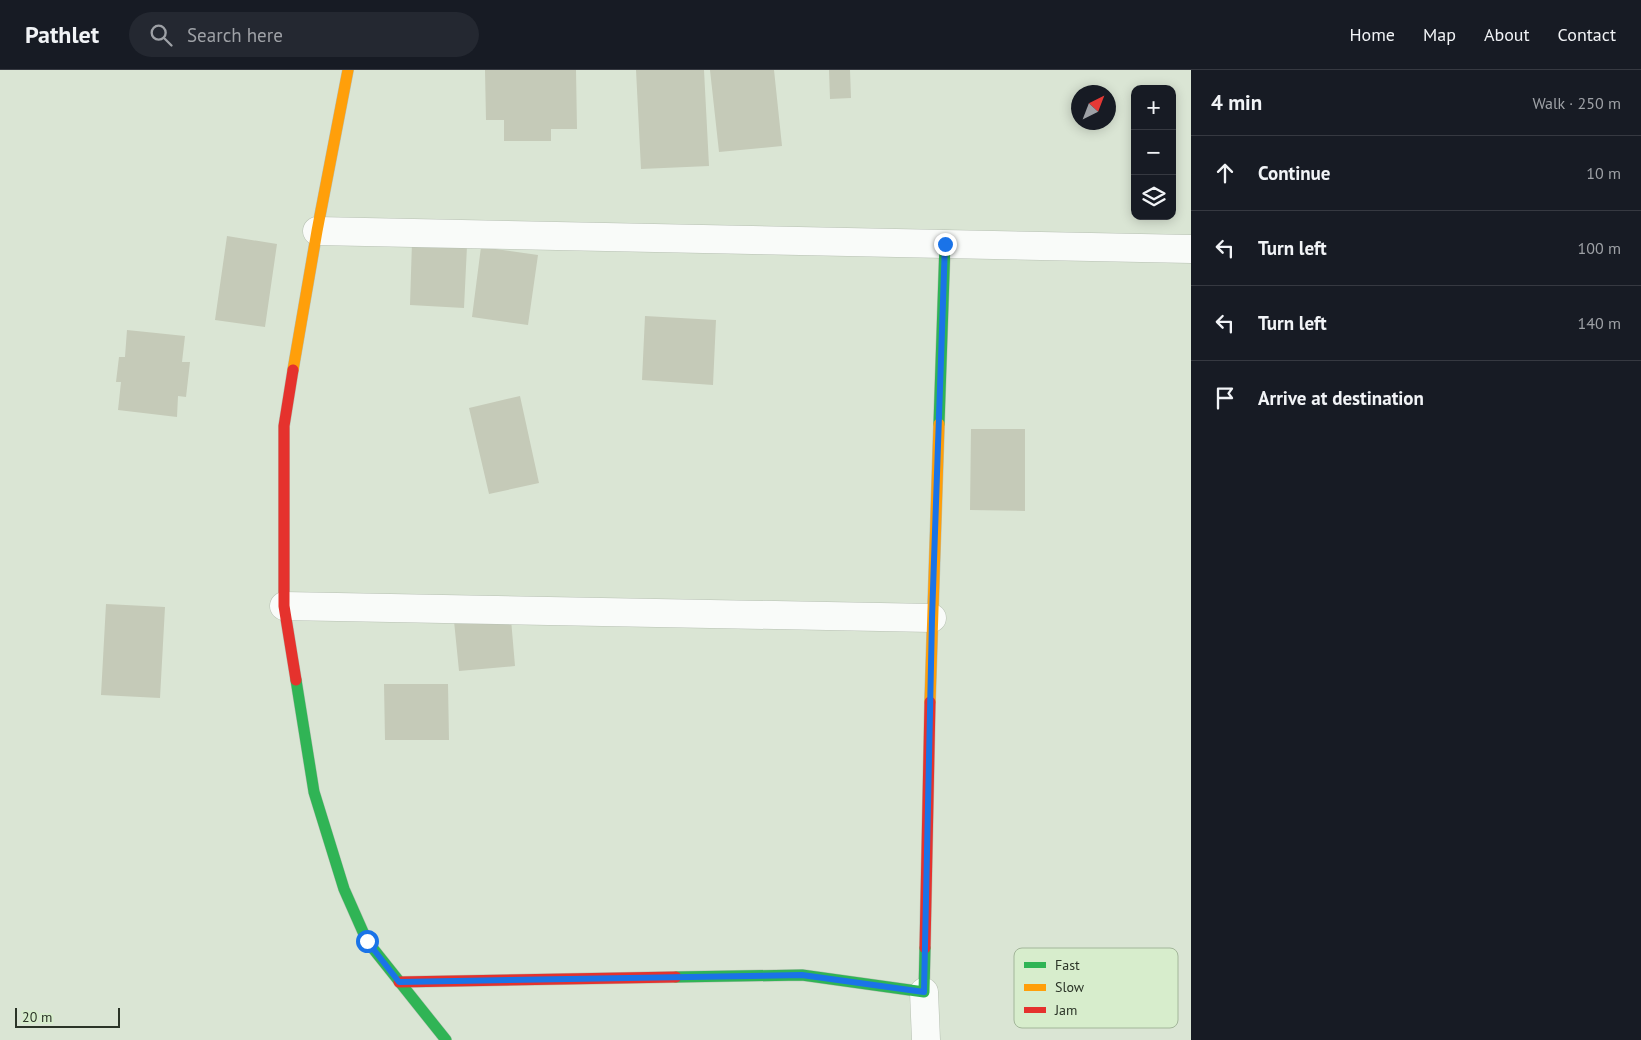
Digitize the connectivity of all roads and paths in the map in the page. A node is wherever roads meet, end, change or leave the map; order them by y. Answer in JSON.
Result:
{"nodes":[{"id":1,"x":348,"y":70,"type":"edge"},
{"id":2,"x":317,"y":231,"type":"junction"},
{"id":3,"x":945,"y":244,"type":"junction"},
{"id":4,"x":1191,"y":249,"type":"edge"},
{"id":5,"x":284,"y":606,"type":"junction"},
{"id":6,"x":932,"y":618,"type":"junction"},
{"id":7,"x":399,"y":982,"type":"junction"},
{"id":8,"x":924,"y":992,"type":"junction"},
{"id":9,"x":446,"y":1040,"type":"edge"},
{"id":10,"x":926,"y":1040,"type":"edge"}],
"edges":[{"from":1,"to":2,"type":"street"},
{"from":2,"to":3,"type":"street"},
{"from":2,"to":5,"type":"street"},
{"from":3,"to":4,"type":"street"},
{"from":3,"to":6,"type":"street"},
{"from":5,"to":6,"type":"street"},
{"from":5,"to":7,"type":"street"},
{"from":6,"to":8,"type":"street"},
{"from":7,"to":8,"type":"street"},
{"from":7,"to":9,"type":"street"},
{"from":8,"to":10,"type":"street"}]}
